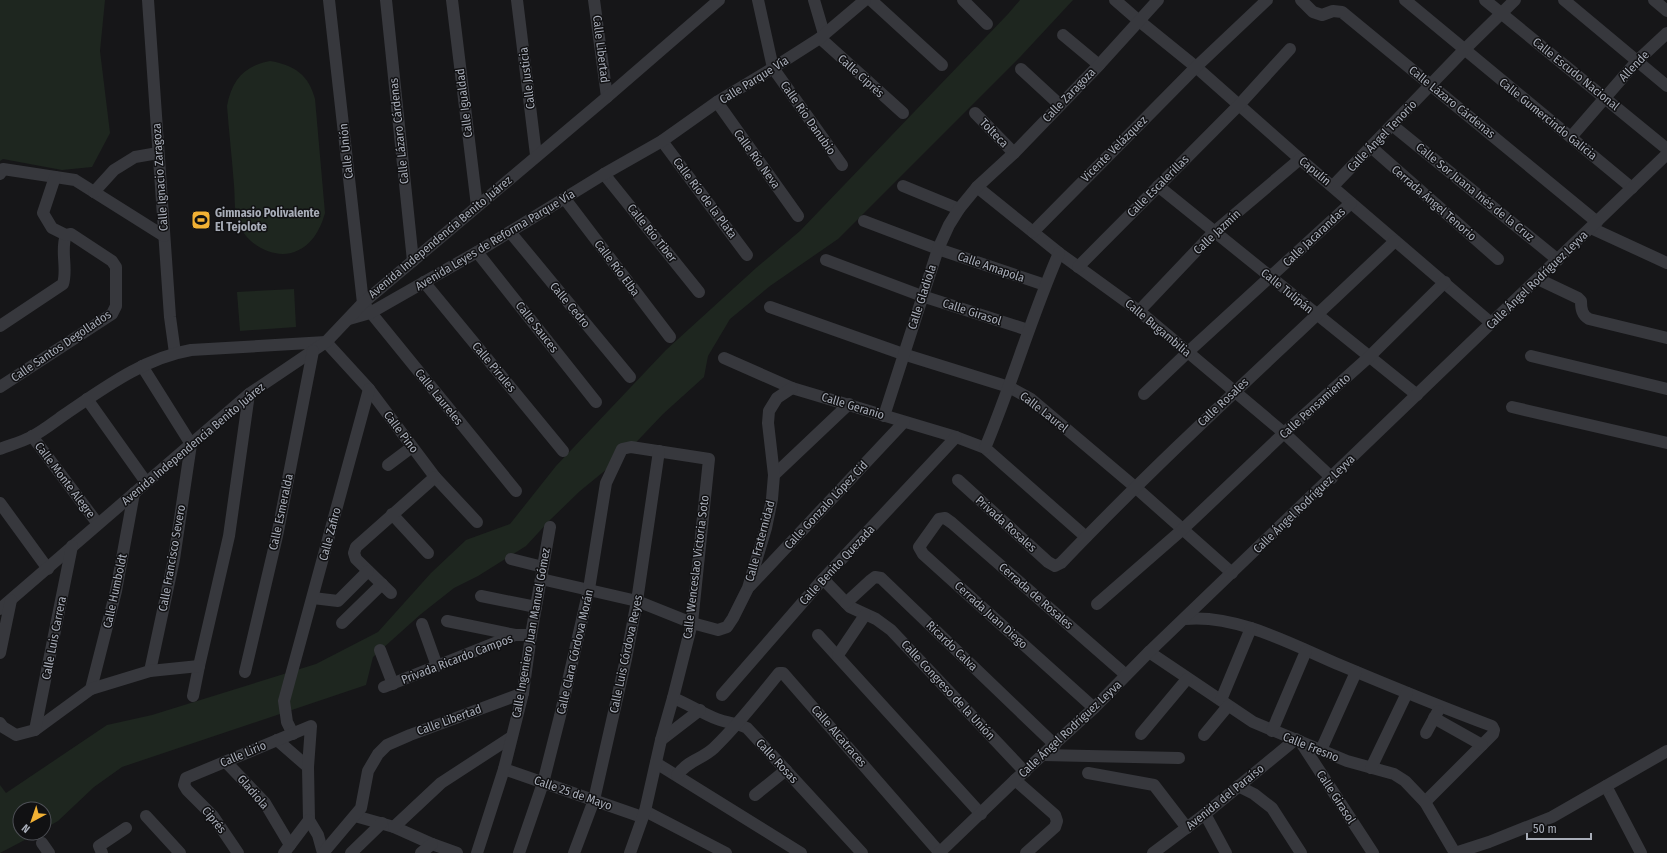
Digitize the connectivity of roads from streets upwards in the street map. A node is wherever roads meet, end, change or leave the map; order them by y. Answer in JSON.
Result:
{"nodes":[{"id":1,"x":148,"y":0,"type":"edge"},
{"id":2,"x":329,"y":0,"type":"edge"},
{"id":3,"x":386,"y":0,"type":"edge"},
{"id":4,"x":452,"y":0,"type":"edge"},
{"id":5,"x":517,"y":0,"type":"edge"},
{"id":6,"x":594,"y":0,"type":"edge"},
{"id":7,"x":719,"y":0,"type":"edge"},
{"id":8,"x":758,"y":0,"type":"edge"},
{"id":9,"x":814,"y":0,"type":"edge"},
{"id":10,"x":865,"y":0,"type":"edge"},
{"id":11,"x":871,"y":0,"type":"edge"},
{"id":12,"x":963,"y":0,"type":"edge"},
{"id":13,"x":1115,"y":0,"type":"edge"},
{"id":14,"x":1158,"y":0,"type":"edge"},
{"id":15,"x":1267,"y":0,"type":"edge"},
{"id":16,"x":1301,"y":0,"type":"edge"},
{"id":17,"x":1405,"y":0,"type":"edge"},
{"id":18,"x":1485,"y":0,"type":"edge"},
{"id":19,"x":1515,"y":0,"type":"edge"},
{"id":20,"x":1564,"y":0,"type":"edge"},
{"id":21,"x":1654,"y":0,"type":"edge"},
{"id":22,"x":1667,"y":11,"type":"edge"},
{"id":23,"x":1502,"y":14,"type":"junction"},
{"id":24,"x":1138,"y":20,"type":"junction"},
{"id":25,"x":987,"y":24,"type":"dead end"},
{"id":26,"x":1667,"y":33,"type":"edge"},
{"id":27,"x":1063,"y":35,"type":"dead end"},
{"id":28,"x":822,"y":36,"type":"junction"},
{"id":29,"x":1290,"y":49,"type":"dead end"},
{"id":30,"x":1464,"y":50,"type":"junction"},
{"id":31,"x":1637,"y":61,"type":"junction"},
{"id":32,"x":1099,"y":64,"type":"junction"},
{"id":33,"x":942,"y":65,"type":"dead end"},
{"id":34,"x":1196,"y":67,"type":"junction"},
{"id":35,"x":773,"y":68,"type":"junction"},
{"id":36,"x":1021,"y":69,"type":"dead end"},
{"id":37,"x":1431,"y":85,"type":"junction"},
{"id":38,"x":1667,"y":86,"type":"edge"},
{"id":39,"x":607,"y":97,"type":"junction"},
{"id":40,"x":1605,"y":97,"type":"junction"},
{"id":41,"x":717,"y":102,"type":"junction"},
{"id":42,"x":1060,"y":105,"type":"junction"},
{"id":43,"x":1239,"y":105,"type":"junction"},
{"id":44,"x":975,"y":113,"type":"dead end"},
{"id":45,"x":903,"y":114,"type":"dead end"},
{"id":46,"x":1392,"y":125,"type":"junction"},
{"id":47,"x":1571,"y":137,"type":"junction"},
{"id":48,"x":662,"y":141,"type":"junction"},
{"id":49,"x":1371,"y":147,"type":"junction"},
{"id":50,"x":1667,"y":149,"type":"edge"},
{"id":51,"x":158,"y":153,"type":"junction"},
{"id":52,"x":1014,"y":153,"type":"junction"},
{"id":53,"x":1667,"y":154,"type":"edge"},
{"id":54,"x":639,"y":155,"type":"joint"},
{"id":55,"x":536,"y":156,"type":"junction"},
{"id":56,"x":1300,"y":159,"type":"junction"},
{"id":57,"x":842,"y":165,"type":"dead end"},
{"id":58,"x":1,"y":171,"type":"edge"},
{"id":59,"x":604,"y":174,"type":"junction"},
{"id":60,"x":55,"y":177,"type":"junction"},
{"id":61,"x":903,"y":186,"type":"dead end"},
{"id":62,"x":1158,"y":186,"type":"junction"},
{"id":63,"x":1333,"y":186,"type":"junction"},
{"id":64,"x":977,"y":187,"type":"junction"},
{"id":65,"x":1632,"y":188,"type":"junction"},
{"id":66,"x":94,"y":192,"type":"junction"},
{"id":67,"x":565,"y":199,"type":"junction"},
{"id":68,"x":1351,"y":203,"type":"junction"},
{"id":69,"x":477,"y":206,"type":"junction"},
{"id":70,"x":959,"y":209,"type":"junction"},
{"id":71,"x":798,"y":216,"type":"dead end"},
{"id":72,"x":864,"y":221,"type":"dead end"},
{"id":73,"x":1594,"y":225,"type":"junction"},
{"id":74,"x":510,"y":232,"type":"junction"},
{"id":75,"x":1033,"y":232,"type":"junction"},
{"id":76,"x":1214,"y":232,"type":"junction"},
{"id":77,"x":66,"y":235,"type":"junction"},
{"id":78,"x":164,"y":236,"type":"junction"},
{"id":79,"x":1395,"y":241,"type":"junction"},
{"id":80,"x":938,"y":249,"type":"junction"},
{"id":81,"x":477,"y":252,"type":"junction"},
{"id":82,"x":1059,"y":253,"type":"junction"},
{"id":83,"x":747,"y":255,"type":"dead end"},
{"id":84,"x":1498,"y":259,"type":"dead end"},
{"id":85,"x":826,"y":260,"type":"dead end"},
{"id":86,"x":1558,"y":260,"type":"junction"},
{"id":87,"x":413,"y":261,"type":"junction"},
{"id":88,"x":1667,"y":263,"type":"edge"},
{"id":89,"x":1078,"y":267,"type":"junction"},
{"id":90,"x":1270,"y":278,"type":"junction"},
{"id":91,"x":1538,"y":280,"type":"junction"},
{"id":92,"x":424,"y":282,"type":"junction"},
{"id":93,"x":1445,"y":282,"type":"junction"},
{"id":94,"x":1045,"y":285,"type":"junction"},
{"id":95,"x":699,"y":292,"type":"dead end"},
{"id":96,"x":922,"y":296,"type":"junction"},
{"id":97,"x":363,"y":303,"type":"junction"},
{"id":98,"x":770,"y":307,"type":"dead end"},
{"id":99,"x":1140,"y":311,"type":"junction"},
{"id":100,"x":370,"y":313,"type":"junction"},
{"id":101,"x":1317,"y":316,"type":"junction"},
{"id":102,"x":349,"y":319,"type":"junction"},
{"id":103,"x":1492,"y":323,"type":"junction"},
{"id":104,"x":0,"y":326,"type":"edge"},
{"id":105,"x":1028,"y":330,"type":"junction"},
{"id":106,"x":670,"y":338,"type":"dead end"},
{"id":107,"x":1667,"y":338,"type":"edge"},
{"id":108,"x":326,"y":342,"type":"junction"},
{"id":109,"x":313,"y":351,"type":"junction"},
{"id":110,"x":1188,"y":352,"type":"junction"},
{"id":111,"x":174,"y":353,"type":"junction"},
{"id":112,"x":903,"y":354,"type":"junction"},
{"id":113,"x":1532,"y":356,"type":"dead end"},
{"id":114,"x":1369,"y":357,"type":"junction"},
{"id":115,"x":724,"y":358,"type":"dead end"},
{"id":116,"x":142,"y":366,"type":"junction"},
{"id":117,"x":630,"y":377,"type":"dead end"},
{"id":118,"x":0,"y":387,"type":"edge"},
{"id":119,"x":1009,"y":387,"type":"junction"},
{"id":120,"x":792,"y":388,"type":"junction"},
{"id":121,"x":369,"y":389,"type":"junction"},
{"id":122,"x":1667,"y":389,"type":"edge"},
{"id":123,"x":1234,"y":392,"type":"junction"},
{"id":124,"x":249,"y":394,"type":"junction"},
{"id":125,"x":1144,"y":394,"type":"dead end"},
{"id":126,"x":1417,"y":395,"type":"junction"},
{"id":127,"x":87,"y":400,"type":"junction"},
{"id":128,"x":596,"y":402,"type":"dead end"},
{"id":129,"x":849,"y":404,"type":"junction"},
{"id":130,"x":1512,"y":407,"type":"dead end"},
{"id":131,"x":884,"y":416,"type":"junction"},
{"id":132,"x":904,"y":422,"type":"junction"},
{"id":133,"x":1284,"y":433,"type":"junction"},
{"id":134,"x":32,"y":436,"type":"junction"},
{"id":135,"x":956,"y":437,"type":"junction"},
{"id":136,"x":1667,"y":442,"type":"edge"},
{"id":137,"x":191,"y":444,"type":"junction"},
{"id":138,"x":412,"y":447,"type":"junction"},
{"id":139,"x":985,"y":448,"type":"junction"},
{"id":140,"x":0,"y":449,"type":"edge"},
{"id":141,"x":622,"y":449,"type":"joint"},
{"id":142,"x":563,"y":451,"type":"dead end"},
{"id":143,"x":659,"y":451,"type":"junction"},
{"id":144,"x":388,"y":465,"type":"dead end"},
{"id":145,"x":774,"y":475,"type":"junction"},
{"id":146,"x":435,"y":478,"type":"junction"},
{"id":147,"x":1332,"y":478,"type":"junction"},
{"id":148,"x":958,"y":480,"type":"dead end"},
{"id":149,"x":146,"y":482,"type":"junction"},
{"id":150,"x":1135,"y":487,"type":"junction"},
{"id":151,"x":516,"y":491,"type":"dead end"},
{"id":152,"x":134,"y":493,"type":"junction"},
{"id":153,"x":0,"y":503,"type":"edge"},
{"id":154,"x":392,"y":514,"type":"junction"},
{"id":155,"x":946,"y":518,"type":"joint"},
{"id":156,"x":477,"y":522,"type":"dead end"},
{"id":157,"x":98,"y":524,"type":"junction"},
{"id":158,"x":550,"y":527,"type":"dead end"},
{"id":159,"x":1183,"y":529,"type":"junction"},
{"id":160,"x":1086,"y":537,"type":"junction"},
{"id":161,"x":72,"y":546,"type":"junction"},
{"id":162,"x":428,"y":553,"type":"dead end"},
{"id":163,"x":510,"y":559,"type":"dead end"},
{"id":164,"x":1055,"y":566,"type":"joint"},
{"id":165,"x":543,"y":567,"type":"junction"},
{"id":166,"x":48,"y":569,"type":"junction"},
{"id":167,"x":368,"y":571,"type":"junction"},
{"id":168,"x":1232,"y":573,"type":"junction"},
{"id":169,"x":541,"y":579,"type":"junction"},
{"id":170,"x":823,"y":579,"type":"junction"},
{"id":171,"x":382,"y":584,"type":"junction"},
{"id":172,"x":748,"y":588,"type":"junction"},
{"id":173,"x":589,"y":589,"type":"junction"},
{"id":174,"x":391,"y":593,"type":"dead end"},
{"id":175,"x":481,"y":596,"type":"dead end"},
{"id":176,"x":313,"y":598,"type":"junction"},
{"id":177,"x":637,"y":601,"type":"junction"},
{"id":178,"x":846,"y":603,"type":"junction"},
{"id":179,"x":1097,"y":604,"type":"dead end"},
{"id":180,"x":3,"y":606,"type":"edge"},
{"id":181,"x":536,"y":607,"type":"junction"},
{"id":182,"x":865,"y":615,"type":"junction"},
{"id":183,"x":1185,"y":619,"type":"junction"},
{"id":184,"x":447,"y":621,"type":"dead end"},
{"id":185,"x":342,"y":623,"type":"dead end"},
{"id":186,"x":692,"y":623,"type":"junction"},
{"id":187,"x":422,"y":624,"type":"dead end"},
{"id":188,"x":1250,"y":628,"type":"junction"},
{"id":189,"x":531,"y":635,"type":"junction"},
{"id":190,"x":818,"y":635,"type":"dead end"},
{"id":191,"x":515,"y":636,"type":"junction"},
{"id":192,"x":380,"y":650,"type":"dead end"},
{"id":193,"x":1306,"y":651,"type":"junction"},
{"id":194,"x":1149,"y":652,"type":"junction"},
{"id":195,"x":0,"y":653,"type":"edge"},
{"id":196,"x":838,"y":655,"type":"junction"},
{"id":197,"x":199,"y":666,"type":"junction"},
{"id":198,"x":437,"y":666,"type":"junction"},
{"id":199,"x":150,"y":671,"type":"junction"},
{"id":200,"x":246,"y":672,"type":"dead end"},
{"id":201,"x":1356,"y":672,"type":"junction"},
{"id":202,"x":1126,"y":675,"type":"junction"},
{"id":203,"x":1187,"y":679,"type":"junction"},
{"id":204,"x":91,"y":689,"type":"junction"},
{"id":205,"x":522,"y":693,"type":"junction"},
{"id":206,"x":1407,"y":693,"type":"junction"},
{"id":207,"x":722,"y":695,"type":"dead end"},
{"id":208,"x":194,"y":696,"type":"dead end"},
{"id":209,"x":673,"y":698,"type":"junction"},
{"id":210,"x":1224,"y":703,"type":"junction"},
{"id":211,"x":1440,"y":707,"type":"junction"},
{"id":212,"x":1094,"y":708,"type":"junction"},
{"id":213,"x":700,"y":710,"type":"junction"},
{"id":214,"x":1434,"y":718,"type":"junction"},
{"id":215,"x":0,"y":723,"type":"edge"},
{"id":216,"x":738,"y":724,"type":"junction"},
{"id":217,"x":35,"y":730,"type":"junction"},
{"id":218,"x":1272,"y":731,"type":"junction"},
{"id":219,"x":1426,"y":733,"type":"dead end"},
{"id":220,"x":293,"y":734,"type":"junction"},
{"id":221,"x":1141,"y":734,"type":"dead end"},
{"id":222,"x":1204,"y":735,"type":"dead end"},
{"id":223,"x":510,"y":738,"type":"junction"},
{"id":224,"x":277,"y":740,"type":"junction"},
{"id":225,"x":660,"y":740,"type":"junction"},
{"id":226,"x":1298,"y":740,"type":"junction"},
{"id":227,"x":1055,"y":745,"type":"junction"},
{"id":228,"x":1482,"y":745,"type":"junction"},
{"id":229,"x":1321,"y":750,"type":"junction"},
{"id":230,"x":1667,"y":751,"type":"edge"},
{"id":231,"x":1043,"y":755,"type":"junction"},
{"id":232,"x":1179,"y":758,"type":"dead end"},
{"id":233,"x":226,"y":762,"type":"junction"},
{"id":234,"x":656,"y":763,"type":"junction"},
{"id":235,"x":308,"y":767,"type":"junction"},
{"id":236,"x":1371,"y":768,"type":"junction"},
{"id":237,"x":504,"y":769,"type":"junction"},
{"id":238,"x":786,"y":770,"type":"junction"},
{"id":239,"x":1025,"y":772,"type":"junction"},
{"id":240,"x":1088,"y":773,"type":"dead end"},
{"id":241,"x":677,"y":775,"type":"junction"},
{"id":242,"x":1016,"y":780,"type":"junction"},
{"id":243,"x":543,"y":782,"type":"junction"},
{"id":244,"x":1238,"y":786,"type":"junction"},
{"id":245,"x":1606,"y":786,"type":"junction"},
{"id":246,"x":187,"y":790,"type":"joint"},
{"id":247,"x":755,"y":795,"type":"dead end"},
{"id":248,"x":594,"y":800,"type":"junction"},
{"id":249,"x":1425,"y":802,"type":"junction"},
{"id":250,"x":644,"y":814,"type":"junction"},
{"id":251,"x":981,"y":814,"type":"junction"},
{"id":252,"x":1205,"y":814,"type":"junction"},
{"id":253,"x":146,"y":816,"type":"dead end"},
{"id":254,"x":355,"y":816,"type":"junction"},
{"id":255,"x":309,"y":820,"type":"junction"},
{"id":256,"x":382,"y":823,"type":"junction"},
{"id":257,"x":394,"y":827,"type":"junction"},
{"id":258,"x":126,"y":828,"type":"dead end"},
{"id":259,"x":1186,"y":828,"type":"junction"},
{"id":260,"x":432,"y":844,"type":"junction"},
{"id":261,"x":1488,"y":847,"type":"edge"},
{"id":262,"x":100,"y":849,"type":"edge"},
{"id":263,"x":287,"y":849,"type":"edge"},
{"id":264,"x":180,"y":853,"type":"edge"},
{"id":265,"x":238,"y":853,"type":"edge"},
{"id":266,"x":323,"y":853,"type":"edge"},
{"id":267,"x":351,"y":853,"type":"edge"},
{"id":268,"x":421,"y":853,"type":"edge"},
{"id":269,"x":457,"y":853,"type":"edge"},
{"id":270,"x":478,"y":853,"type":"edge"},
{"id":271,"x":520,"y":853,"type":"edge"},
{"id":272,"x":574,"y":853,"type":"edge"},
{"id":273,"x":630,"y":853,"type":"edge"},
{"id":274,"x":726,"y":853,"type":"edge"},
{"id":275,"x":801,"y":853,"type":"edge"},
{"id":276,"x":862,"y":853,"type":"edge"},
{"id":277,"x":940,"y":853,"type":"edge"},
{"id":278,"x":1026,"y":853,"type":"edge"},
{"id":279,"x":1153,"y":853,"type":"edge"},
{"id":280,"x":1226,"y":853,"type":"edge"},
{"id":281,"x":1301,"y":853,"type":"edge"},
{"id":282,"x":1373,"y":853,"type":"edge"},
{"id":283,"x":1455,"y":853,"type":"edge"},
{"id":284,"x":1641,"y":853,"type":"edge"}],
"edges":[{"from":1,"to":51,"type":"street","name":"Calle Ignacio Zaragoza"},
{"from":2,"to":97,"type":"street","name":"Calle Unión"},
{"from":3,"to":87,"type":"street","name":"Calle Lázaro Cárdenas"},
{"from":4,"to":69,"type":"street","name":"Calle Igualdad"},
{"from":5,"to":55,"type":"street","name":"Calle Justicia"},
{"from":6,"to":39,"type":"street","name":"Calle Libertad"},
{"from":7,"to":39,"type":"street","name":"Avenida Independencia Benito Juárez"},
{"from":8,"to":35,"type":"street","name":"Calle Río Danubio"},
{"from":9,"to":28,"type":"street"},
{"from":10,"to":28,"type":"street","name":"Calle Parque Vía"},
{"from":11,"to":33,"type":"street"},
{"from":12,"to":25,"type":"street"},
{"from":13,"to":24,"type":"street","name":"Capulín"},
{"from":14,"to":24,"type":"street","name":"Calle Zaragoza"},
{"from":15,"to":34,"type":"street","name":"Vicente Velázquez"},
{"from":16,"to":37,"type":"street","name":"Calle Lázaro Cárdenas"},
{"from":17,"to":30,"type":"street","name":"Calle Gumercindo Galicia"},
{"from":18,"to":23,"type":"street","name":"Calle Escudo Nacional"},
{"from":19,"to":23,"type":"street","name":"Calle Ángel Tenorio"},
{"from":20,"to":31,"type":"street"},
{"from":21,"to":22,"type":"street"},
{"from":23,"to":30,"type":"street","name":"Calle Ángel Tenorio"},
{"from":23,"to":40,"type":"street","name":"Calle Escudo Nacional"},
{"from":24,"to":32,"type":"street","name":"Calle Zaragoza"},
{"from":24,"to":34,"type":"street","name":"Capulín"},
{"from":26,"to":31,"type":"street","name":"Allende"},
{"from":27,"to":32,"type":"street"},
{"from":28,"to":35,"type":"street","name":"Calle Parque Vía"},
{"from":28,"to":45,"type":"street","name":"Calle Ciprés"},
{"from":29,"to":43,"type":"street","name":"Calle Escalerillas"},
{"from":30,"to":37,"type":"street","name":"Calle Ángel Tenorio"},
{"from":30,"to":47,"type":"street","name":"Calle Gumercindo Galicia"},
{"from":31,"to":38,"type":"street"},
{"from":31,"to":40,"type":"street","name":"Allende"},
{"from":32,"to":42,"type":"street","name":"Calle Zaragoza"},
{"from":34,"to":43,"type":"street","name":"Capulín"},
{"from":34,"to":75,"type":"street","name":"Vicente Velázquez"},
{"from":35,"to":41,"type":"street","name":"Calle Parque Vía"},
{"from":35,"to":57,"type":"street","name":"Calle Río Danubio"},
{"from":36,"to":42,"type":"street"},
{"from":37,"to":46,"type":"street","name":"Calle Ángel Tenorio"},
{"from":37,"to":73,"type":"street","name":"Calle Lázaro Cárdenas"},
{"from":39,"to":55,"type":"street","name":"Avenida Independencia Benito Juárez"},
{"from":40,"to":47,"type":"street","name":"Allende"},
{"from":40,"to":50,"type":"street","name":"Calle Escudo Nacional"},
{"from":41,"to":48,"type":"street","name":"Calle Parque Vía"},
{"from":41,"to":71,"type":"street","name":"Calle Río Neva"},
{"from":42,"to":52,"type":"street","name":"Calle Zaragoza"},
{"from":43,"to":56,"type":"street","name":"Capulín"},
{"from":43,"to":62,"type":"street","name":"Calle Escalerillas"},
{"from":44,"to":52,"type":"street","name":"Tolteca"},
{"from":46,"to":49,"type":"street","name":"Calle Ángel Tenorio"},
{"from":46,"to":86,"type":"street","name":"Calle Sor Juana Inés de la Cruz"},
{"from":47,"to":65,"type":"street","name":"Calle Gumercindo Galicia"},
{"from":48,"to":54,"type":"street","name":"Calle Parque Vía"},
{"from":48,"to":83,"type":"street","name":"Calle Río de la Plata"},
{"from":49,"to":63,"type":"street","name":"Calle Ángel Tenorio"},
{"from":49,"to":84,"type":"street","name":"Cerrada Ángel Tenorio"},
{"from":51,"to":66,"type":"street"},
{"from":51,"to":78,"type":"street","name":"Calle Ignacio Zaragoza"},
{"from":52,"to":64,"type":"street","name":"Calle Zaragoza"},
{"from":53,"to":65,"type":"street","name":"Calle Ángel Rodríguez Leyva"},
{"from":54,"to":59,"type":"street","name":"Avenida Leyes de Reforma Parque Vía"},
{"from":55,"to":69,"type":"street","name":"Avenida Independencia Benito Juárez"},
{"from":56,"to":63,"type":"street","name":"Capulín"},
{"from":56,"to":76,"type":"street","name":"Calle Jazmín"},
{"from":58,"to":60,"type":"street"},
{"from":59,"to":67,"type":"street","name":"Avenida Leyes de Reforma Parque Vía"},
{"from":59,"to":95,"type":"street","name":"Calle Río Tiber"},
{"from":60,"to":66,"type":"street"},
{"from":60,"to":77,"type":"street","name":"Calle Santos Degollados"},
{"from":61,"to":70,"type":"street"},
{"from":62,"to":76,"type":"street","name":"Calle Tulipán"},
{"from":62,"to":89,"type":"street","name":"Calle Escalerillas"},
{"from":63,"to":68,"type":"street","name":"Capulín"},
{"from":64,"to":70,"type":"street","name":"Calle Gladiola"},
{"from":64,"to":75,"type":"street","name":"Calle Bugambilia"},
{"from":65,"to":73,"type":"street","name":"Calle Ángel Rodríguez Leyva"},
{"from":66,"to":78,"type":"street"},
{"from":67,"to":74,"type":"street","name":"Avenida Leyes de Reforma Parque Vía"},
{"from":67,"to":106,"type":"street","name":"Calle Río Elba"},
{"from":68,"to":79,"type":"street","name":"Capulín"},
{"from":68,"to":90,"type":"street","name":"Calle Jacarandas"},
{"from":69,"to":87,"type":"street","name":"Avenida Independencia Benito Juárez"},
{"from":70,"to":80,"type":"street","name":"Calle Gladiola"},
{"from":72,"to":80,"type":"street","name":"Calle Amapola"},
{"from":73,"to":86,"type":"street","name":"Calle Ángel Rodríguez Leyva"},
{"from":73,"to":88,"type":"street","name":"Calle Lázaro Cárdenas"},
{"from":74,"to":81,"type":"street","name":"Avenida Leyes de Reforma Parque Vía"},
{"from":74,"to":117,"type":"street","name":"Calle Cedro"},
{"from":75,"to":82,"type":"street","name":"Calle Bugambilia"},
{"from":76,"to":90,"type":"street","name":"Calle Tulipán"},
{"from":76,"to":99,"type":"street","name":"Calle Jazmín"},
{"from":77,"to":104,"type":"street"},
{"from":77,"to":118,"type":"street","name":"Calle Santos Degollados"},
{"from":78,"to":111,"type":"street","name":"Calle Ignacio Zaragoza"},
{"from":79,"to":93,"type":"street","name":"Capulín"},
{"from":79,"to":101,"type":"street","name":"Calle Rosales"},
{"from":80,"to":94,"type":"street","name":"Calle Amapola"},
{"from":80,"to":96,"type":"street","name":"Calle Gladiola"},
{"from":81,"to":92,"type":"street","name":"Avenida Leyes de Reforma Parque Vía"},
{"from":81,"to":128,"type":"street","name":"Calle Sauces"},
{"from":82,"to":89,"type":"street","name":"Calle Bugambilia"},
{"from":82,"to":94,"type":"street"},
{"from":85,"to":96,"type":"street","name":"Calle Girasol"},
{"from":86,"to":91,"type":"street","name":"Calle Ángel Rodríguez Leyva"},
{"from":87,"to":97,"type":"street","name":"Avenida Independencia Benito Juárez"},
{"from":89,"to":99,"type":"street","name":"Calle Bugambilia"},
{"from":90,"to":101,"type":"street","name":"Calle Tulipán"},
{"from":90,"to":110,"type":"street","name":"Calle Jacarandas"},
{"from":91,"to":103,"type":"street","name":"Calle Ángel Rodríguez Leyva"},
{"from":91,"to":107,"type":"street"},
{"from":92,"to":100,"type":"street","name":"Avenida Leyes de Reforma Parque Vía"},
{"from":92,"to":142,"type":"street","name":"Calle Pirules"},
{"from":93,"to":103,"type":"street","name":"Capulín"},
{"from":93,"to":114,"type":"street","name":"Calle Pensamiento"},
{"from":94,"to":105,"type":"street"},
{"from":96,"to":105,"type":"street","name":"Calle Girasol"},
{"from":96,"to":112,"type":"street","name":"Calle Gladiola"},
{"from":97,"to":100,"type":"street","name":"Calle Laureles"},
{"from":97,"to":102,"type":"street","name":"Avenida Independencia Benito Juárez"},
{"from":98,"to":112,"type":"street","name":"Calle Laurel"},
{"from":99,"to":110,"type":"street","name":"Calle Bugambilia"},
{"from":100,"to":102,"type":"street","name":"Avenida Leyes de Reforma Parque Vía"},
{"from":100,"to":151,"type":"street","name":"Calle Laureles"},
{"from":101,"to":114,"type":"street","name":"Calle Tulipán"},
{"from":101,"to":123,"type":"street","name":"Calle Rosales"},
{"from":102,"to":108,"type":"street","name":"Avenida Independencia Benito Juárez"},
{"from":103,"to":126,"type":"street","name":"Calle Ángel Rodríguez Leyva"},
{"from":105,"to":119,"type":"street"},
{"from":108,"to":109,"type":"street","name":"Avenida Independencia Benito Juárez"},
{"from":108,"to":111,"type":"street"},
{"from":108,"to":121,"type":"street","name":"Calle Pino"},
{"from":109,"to":124,"type":"street","name":"Avenida Independencia Benito Juárez"},
{"from":109,"to":200,"type":"street","name":"Calle Esmeralda"},
{"from":110,"to":123,"type":"street","name":"Calle Bugambilia"},
{"from":110,"to":125,"type":"street","name":"Calle Jacarandas"},
{"from":111,"to":116,"type":"street"},
{"from":112,"to":119,"type":"street","name":"Calle Laurel"},
{"from":112,"to":131,"type":"street","name":"Calle Gladiola"},
{"from":113,"to":122,"type":"street"},
{"from":114,"to":126,"type":"street","name":"Calle Tulipán"},
{"from":114,"to":133,"type":"street","name":"Calle Pensamiento"},
{"from":115,"to":120,"type":"street","name":"Calle Geranio"},
{"from":116,"to":127,"type":"street"},
{"from":116,"to":137,"type":"street"},
{"from":119,"to":139,"type":"street"},
{"from":119,"to":150,"type":"street","name":"Calle Laurel"},
{"from":120,"to":129,"type":"street","name":"Calle Geranio"},
{"from":120,"to":145,"type":"street","name":"Calle Fraternidad"},
{"from":121,"to":138,"type":"street","name":"Calle Pino"},
{"from":121,"to":176,"type":"street","name":"Calle Zafiro"},
{"from":123,"to":133,"type":"street","name":"Calle Bugambilia"},
{"from":123,"to":150,"type":"street","name":"Calle Rosales"},
{"from":124,"to":137,"type":"street","name":"Avenida Independencia Benito Juárez"},
{"from":124,"to":197,"type":"street"},
{"from":126,"to":147,"type":"street","name":"Calle Ángel Rodríguez Leyva"},
{"from":127,"to":134,"type":"street"},
{"from":127,"to":149,"type":"street"},
{"from":129,"to":131,"type":"street","name":"Calle Geranio"},
{"from":129,"to":145,"type":"street"},
{"from":130,"to":136,"type":"street"},
{"from":131,"to":132,"type":"street","name":"Calle Geranio"},
{"from":132,"to":135,"type":"street","name":"Calle Geranio"},
{"from":132,"to":172,"type":"street","name":"Calle Gonzalo López Cid"},
{"from":133,"to":147,"type":"street","name":"Calle Bugambilia"},
{"from":133,"to":159,"type":"street","name":"Calle Pensamiento"},
{"from":134,"to":140,"type":"street"},
{"from":134,"to":157,"type":"street","name":"Calle Monte Alegre"},
{"from":135,"to":139,"type":"street","name":"Calle Geranio"},
{"from":135,"to":170,"type":"street","name":"Calle Benito Quezada"},
{"from":137,"to":149,"type":"street","name":"Avenida Independencia Benito Juárez"},
{"from":137,"to":199,"type":"street","name":"Calle Francisco Severo"},
{"from":138,"to":144,"type":"street"},
{"from":138,"to":146,"type":"street","name":"Calle Pino"},
{"from":139,"to":160,"type":"street"},
{"from":141,"to":143,"type":"street","name":"Calle Wenceslao Victoria Soto"},
{"from":141,"to":173,"type":"street","name":"Calle Clara Córdova Morán"},
{"from":143,"to":177,"type":"street","name":"Calle Luis Córdova Reyes"},
{"from":143,"to":186,"type":"street","name":"Calle Wenceslao Victoria Soto"},
{"from":145,"to":172,"type":"street","name":"Calle Fraternidad"},
{"from":146,"to":154,"type":"street"},
{"from":146,"to":156,"type":"street","name":"Calle Pino"},
{"from":147,"to":168,"type":"street","name":"Calle Ángel Rodríguez Leyva"},
{"from":148,"to":164,"type":"street","name":"Privada Rosales"},
{"from":149,"to":152,"type":"street","name":"Avenida Independencia Benito Juárez"},
{"from":150,"to":159,"type":"street","name":"Calle Laurel"},
{"from":150,"to":160,"type":"street","name":"Calle Rosales"},
{"from":152,"to":157,"type":"street","name":"Avenida Independencia Benito Juárez"},
{"from":152,"to":204,"type":"street","name":"Calle Humboldt"},
{"from":153,"to":166,"type":"street"},
{"from":154,"to":162,"type":"street"},
{"from":154,"to":167,"type":"street"},
{"from":155,"to":202,"type":"street","name":"Cerrada de Rosales"},
{"from":155,"to":212,"type":"street","name":"Cerrada Juan Diego"},
{"from":157,"to":161,"type":"street","name":"Avenida Independencia Benito Juárez"},
{"from":158,"to":165,"type":"street","name":"Calle Ingeniero Juan Manuel Gómez"},
{"from":159,"to":168,"type":"street","name":"Calle Laurel"},
{"from":159,"to":179,"type":"street","name":"Calle Pensamiento"},
{"from":160,"to":164,"type":"street","name":"Calle Rosales"},
{"from":161,"to":166,"type":"street","name":"Avenida Independencia Benito Juárez"},
{"from":161,"to":217,"type":"street","name":"Calle Luis Carrera"},
{"from":163,"to":165,"type":"street"},
{"from":165,"to":169,"type":"street","name":"Calle Ingeniero Juan Manuel Gómez"},
{"from":166,"to":180,"type":"street","name":"Avenida Independencia Benito Juárez"},
{"from":167,"to":171,"type":"street"},
{"from":167,"to":176,"type":"street"},
{"from":168,"to":183,"type":"street","name":"Calle Ángel Rodríguez Leyva"},
{"from":169,"to":173,"type":"street"},
{"from":169,"to":181,"type":"street","name":"Calle Ingeniero Juan Manuel Gómez"},
{"from":170,"to":178,"type":"street","name":"Calle Congreso de la Unión"},
{"from":170,"to":207,"type":"street","name":"Calle Benito Quezada"},
{"from":171,"to":174,"type":"street"},
{"from":171,"to":185,"type":"street"},
{"from":172,"to":186,"type":"street","name":"Calle Fraternidad"},
{"from":173,"to":177,"type":"street"},
{"from":173,"to":243,"type":"street","name":"Calle Clara Córdova Morán"},
{"from":175,"to":181,"type":"street"},
{"from":176,"to":220,"type":"street","name":"Calle Zafiro"},
{"from":177,"to":186,"type":"street"},
{"from":177,"to":248,"type":"street","name":"Calle Luis Córdova Reyes"},
{"from":178,"to":182,"type":"street","name":"Calle Congreso de la Unión"},
{"from":178,"to":227,"type":"street","name":"Ricardo Calva"},
{"from":180,"to":195,"type":"street"},
{"from":181,"to":189,"type":"street","name":"Calle Ingeniero Juan Manuel Gómez"},
{"from":182,"to":196,"type":"street"},
{"from":182,"to":239,"type":"street","name":"Calle Congreso de la Unión"},
{"from":183,"to":188,"type":"street"},
{"from":183,"to":194,"type":"street","name":"Calle Ángel Rodríguez Leyva"},
{"from":184,"to":191,"type":"street"},
{"from":186,"to":209,"type":"street","name":"Calle Wenceslao Victoria Soto"},
{"from":187,"to":198,"type":"street"},
{"from":188,"to":193,"type":"street"},
{"from":188,"to":210,"type":"street"},
{"from":189,"to":191,"type":"street","name":"Privada Ricardo Campos"},
{"from":189,"to":205,"type":"street","name":"Calle Ingeniero Juan Manuel Gómez"},
{"from":190,"to":196,"type":"street"},
{"from":191,"to":198,"type":"street","name":"Privada Ricardo Campos"},
{"from":192,"to":198,"type":"street","name":"Privada Ricardo Campos"},
{"from":193,"to":201,"type":"street"},
{"from":193,"to":218,"type":"street"},
{"from":194,"to":202,"type":"street","name":"Calle Ángel Rodríguez Leyva"},
{"from":194,"to":203,"type":"street","name":"Calle Fresno"},
{"from":196,"to":251,"type":"street"},
{"from":197,"to":199,"type":"street"},
{"from":197,"to":208,"type":"street"},
{"from":199,"to":204,"type":"street"},
{"from":201,"to":206,"type":"street"},
{"from":201,"to":229,"type":"street"},
{"from":202,"to":212,"type":"street","name":"Calle Ángel Rodríguez Leyva"},
{"from":203,"to":210,"type":"street","name":"Calle Fresno"},
{"from":203,"to":221,"type":"street"},
{"from":204,"to":217,"type":"street"},
{"from":205,"to":223,"type":"street","name":"Calle Ingeniero Juan Manuel Gómez"},
{"from":205,"to":254,"type":"street","name":"Calle Libertad"},
{"from":206,"to":211,"type":"street"},
{"from":206,"to":236,"type":"street"},
{"from":209,"to":213,"type":"street","name":"Calle Rosas"},
{"from":209,"to":225,"type":"street","name":"Calle Wenceslao Victoria Soto"},
{"from":210,"to":218,"type":"street","name":"Calle Fresno"},
{"from":210,"to":222,"type":"street"},
{"from":211,"to":214,"type":"street"},
{"from":211,"to":228,"type":"street"},
{"from":212,"to":227,"type":"street","name":"Calle Ángel Rodríguez Leyva"},
{"from":213,"to":216,"type":"street","name":"Calle Rosas"},
{"from":213,"to":225,"type":"street"},
{"from":214,"to":219,"type":"street"},
{"from":214,"to":228,"type":"street"},
{"from":215,"to":217,"type":"street"},
{"from":216,"to":238,"type":"street","name":"Calle Rosas"},
{"from":216,"to":241,"type":"street"},
{"from":216,"to":277,"type":"street","name":"Calle Alcatraces"},
{"from":218,"to":226,"type":"street","name":"Calle Fresno"},
{"from":220,"to":224,"type":"street","name":"Calle Lirio"},
{"from":220,"to":235,"type":"street","name":"Calle Lirio"},
{"from":223,"to":237,"type":"street","name":"Calle Ingeniero Juan Manuel Gómez"},
{"from":223,"to":257,"type":"street"},
{"from":224,"to":233,"type":"street","name":"Calle Lirio"},
{"from":224,"to":235,"type":"street"},
{"from":225,"to":234,"type":"street","name":"Calle Wenceslao Victoria Soto"},
{"from":226,"to":229,"type":"street","name":"Calle Fresno"},
{"from":226,"to":244,"type":"street","name":"Avenida del Paraíso"},
{"from":226,"to":282,"type":"street","name":"Calle Girasol"},
{"from":227,"to":231,"type":"street","name":"Calle Ángel Rodríguez Leyva"},
{"from":228,"to":249,"type":"street"},
{"from":229,"to":236,"type":"street","name":"Calle Fresno"},
{"from":230,"to":245,"type":"street"},
{"from":231,"to":232,"type":"street"},
{"from":231,"to":239,"type":"street","name":"Calle Ángel Rodríguez Leyva"},
{"from":233,"to":246,"type":"street","name":"Calle Lirio"},
{"from":233,"to":263,"type":"street","name":"Gladiola"},
{"from":234,"to":241,"type":"street"},
{"from":234,"to":250,"type":"street","name":"Calle Wenceslao Victoria Soto"},
{"from":235,"to":255,"type":"street"},
{"from":236,"to":249,"type":"street","name":"Calle Fresno"},
{"from":237,"to":243,"type":"street","name":"Calle 25 de Mayo"},
{"from":237,"to":270,"type":"street","name":"Calle Ingeniero Juan Manuel Gómez"},
{"from":238,"to":247,"type":"street"},
{"from":238,"to":276,"type":"street","name":"Calle Rosas"},
{"from":239,"to":242,"type":"street","name":"Calle Ángel Rodríguez Leyva"},
{"from":240,"to":259,"type":"street"},
{"from":241,"to":275,"type":"street"},
{"from":242,"to":251,"type":"street","name":"Calle Ángel Rodríguez Leyva"},
{"from":242,"to":278,"type":"street"},
{"from":243,"to":248,"type":"street","name":"Calle 25 de Mayo"},
{"from":243,"to":271,"type":"street","name":"Calle Clara Córdova Morán"},
{"from":244,"to":252,"type":"street","name":"Avenida del Paraíso"},
{"from":244,"to":281,"type":"street"},
{"from":245,"to":261,"type":"street"},
{"from":245,"to":284,"type":"street"},
{"from":246,"to":265,"type":"street","name":"Ciprés"},
{"from":248,"to":250,"type":"street","name":"Calle 25 de Mayo"},
{"from":248,"to":272,"type":"street","name":"Calle Luis Córdova Reyes"},
{"from":249,"to":283,"type":"street","name":"Calle Fresno"},
{"from":250,"to":273,"type":"street","name":"Calle Wenceslao Victoria Soto"},
{"from":250,"to":274,"type":"street","name":"Calle 25 de Mayo"},
{"from":251,"to":277,"type":"street","name":"Calle Ángel Rodríguez Leyva"},
{"from":252,"to":259,"type":"street","name":"Avenida del Paraíso"},
{"from":252,"to":280,"type":"street"},
{"from":253,"to":264,"type":"street"},
{"from":254,"to":256,"type":"street"},
{"from":254,"to":266,"type":"street"},
{"from":255,"to":263,"type":"street"},
{"from":255,"to":266,"type":"street"},
{"from":256,"to":257,"type":"street"},
{"from":256,"to":267,"type":"street"},
{"from":257,"to":260,"type":"street"},
{"from":258,"to":262,"type":"street"},
{"from":259,"to":279,"type":"street","name":"Avenida del Paraíso"},
{"from":260,"to":268,"type":"street"},
{"from":260,"to":269,"type":"street"},
{"from":261,"to":283,"type":"street"}]}
